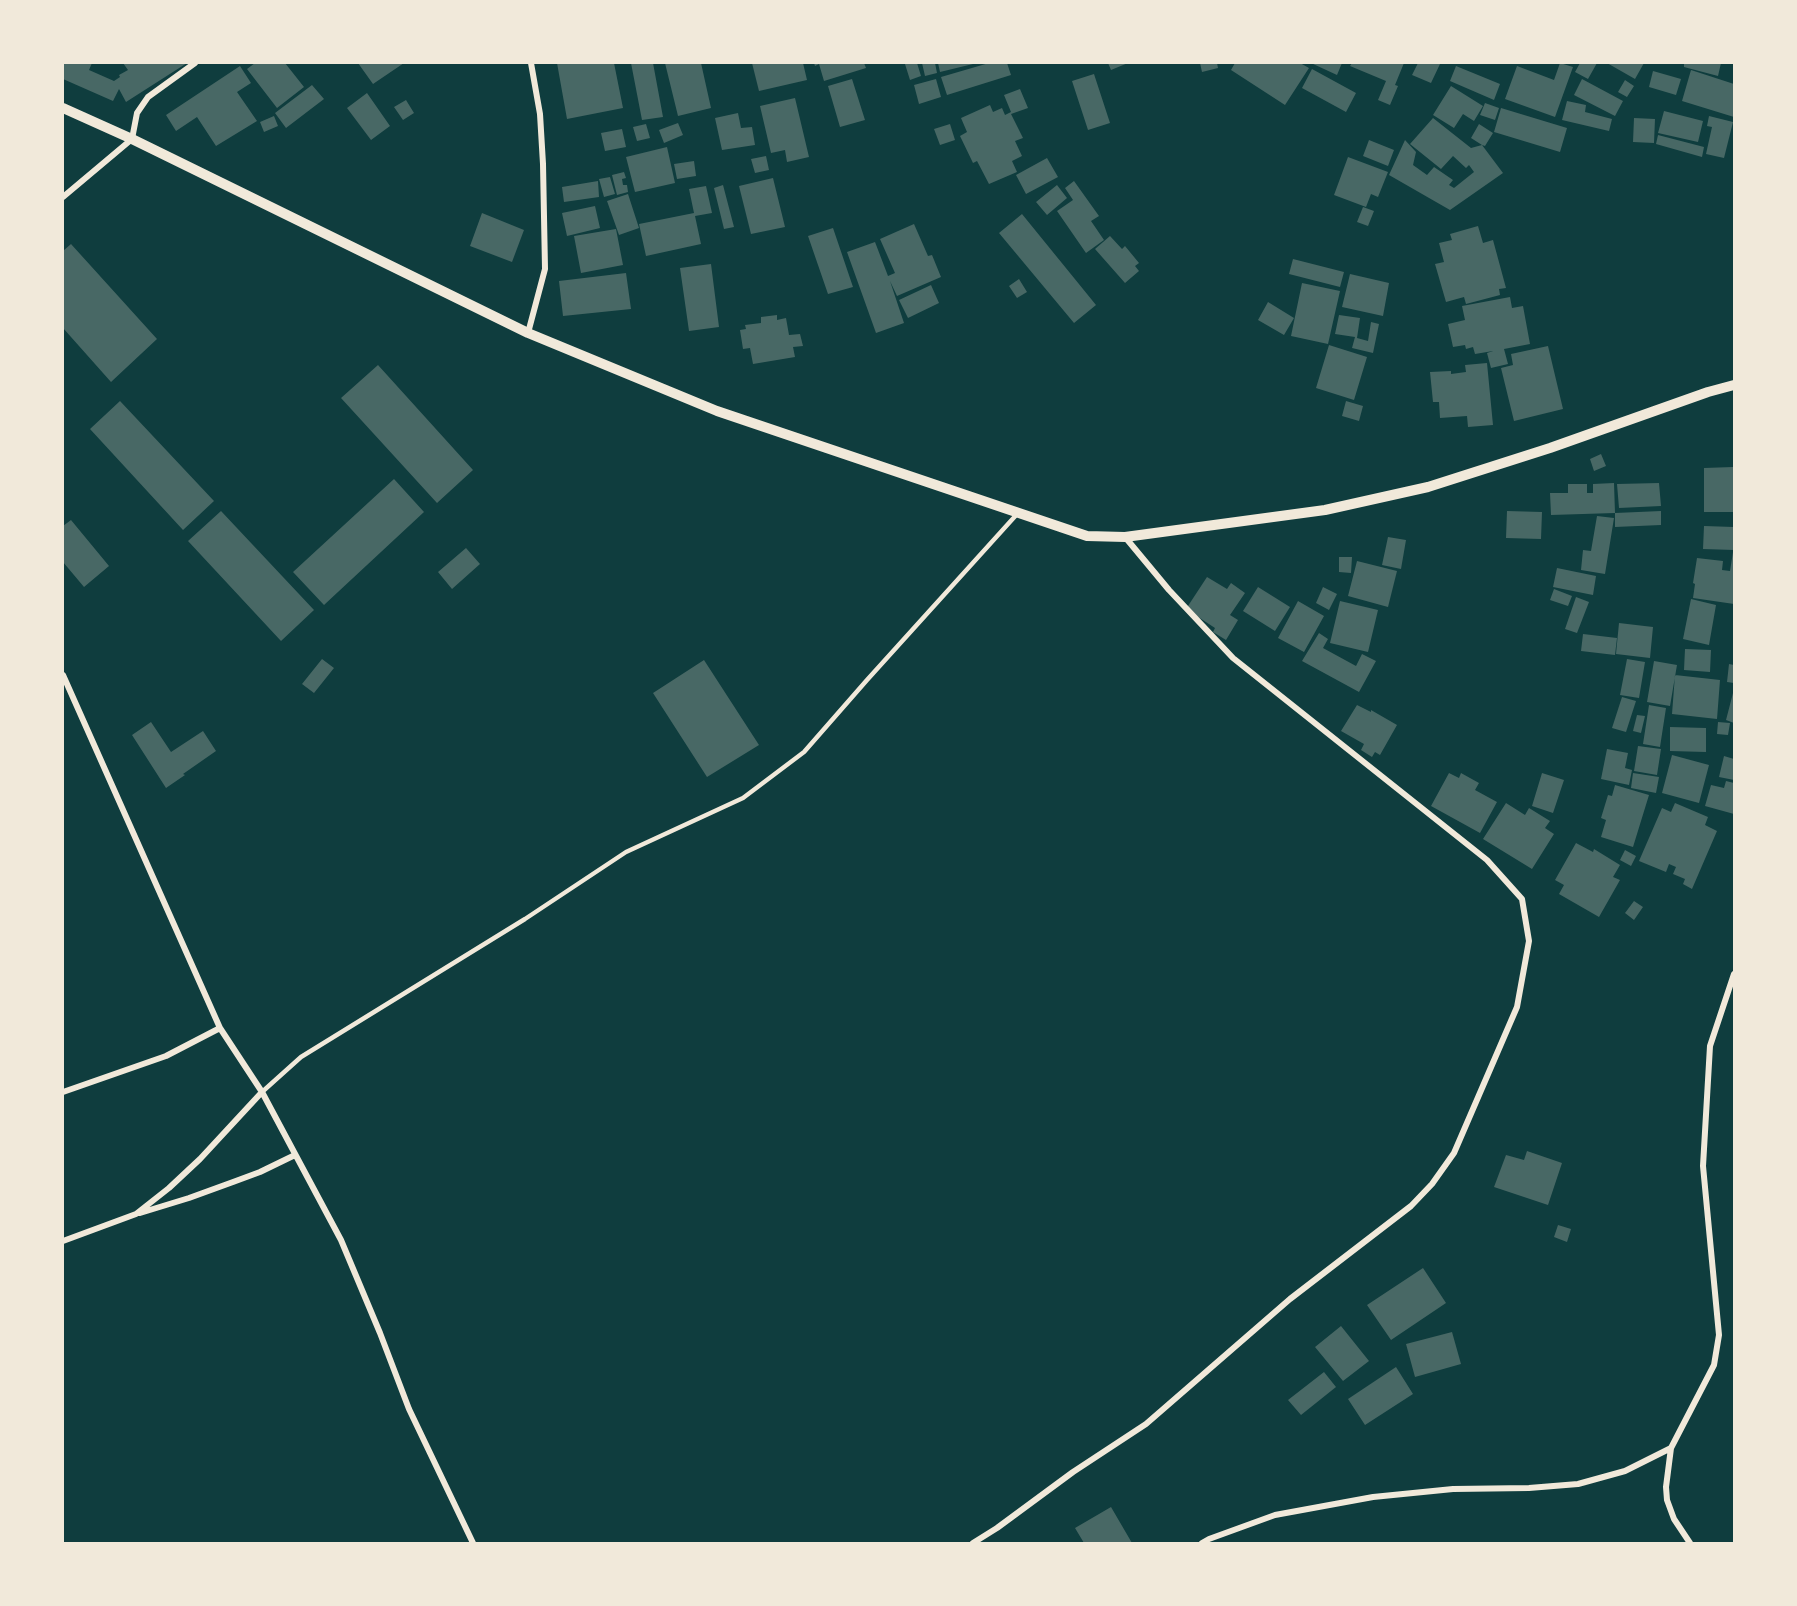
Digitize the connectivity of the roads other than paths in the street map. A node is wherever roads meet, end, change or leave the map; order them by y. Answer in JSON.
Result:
{"nodes":[{"id":1,"x":195,"y":63,"type":"edge"},
{"id":2,"x":531,"y":63,"type":"edge"},
{"id":3,"x":63,"y":108,"type":"edge"},
{"id":4,"x":132,"y":140,"type":"junction"},
{"id":5,"x":63,"y":197,"type":"edge"},
{"id":6,"x":528,"y":333,"type":"junction"},
{"id":7,"x":1734,"y":384,"type":"edge"},
{"id":8,"x":1018,"y":513,"type":"junction"},
{"id":9,"x":1125,"y":537,"type":"junction"},
{"id":10,"x":63,"y":675,"type":"edge"},
{"id":11,"x":1734,"y":974,"type":"edge"},
{"id":12,"x":220,"y":1028,"type":"junction"},
{"id":13,"x":63,"y":1092,"type":"edge"},
{"id":14,"x":262,"y":1092,"type":"junction"},
{"id":15,"x":295,"y":1155,"type":"junction"},
{"id":16,"x":136,"y":1214,"type":"junction"},
{"id":17,"x":63,"y":1241,"type":"edge"},
{"id":18,"x":1671,"y":1448,"type":"junction"},
{"id":19,"x":473,"y":1543,"type":"edge"},
{"id":20,"x":973,"y":1543,"type":"edge"},
{"id":21,"x":1202,"y":1543,"type":"edge"},
{"id":22,"x":1690,"y":1543,"type":"edge"}],
"edges":[{"from":1,"to":4,"type":"street"},
{"from":2,"to":6,"type":"street"},
{"from":3,"to":4,"type":"street"},
{"from":4,"to":5,"type":"street"},
{"from":4,"to":6,"type":"street"},
{"from":6,"to":8,"type":"street"},
{"from":7,"to":9,"type":"street"},
{"from":8,"to":9,"type":"street"},
{"from":8,"to":14,"type":"lane"},
{"from":9,"to":20,"type":"street"},
{"from":10,"to":12,"type":"street"},
{"from":11,"to":18,"type":"street"},
{"from":12,"to":13,"type":"street"},
{"from":12,"to":14,"type":"street"},
{"from":14,"to":15,"type":"street"},
{"from":14,"to":16,"type":"street"},
{"from":15,"to":16,"type":"street"},
{"from":15,"to":19,"type":"street"},
{"from":16,"to":17,"type":"street"},
{"from":18,"to":21,"type":"street"},
{"from":18,"to":22,"type":"street"}]}
